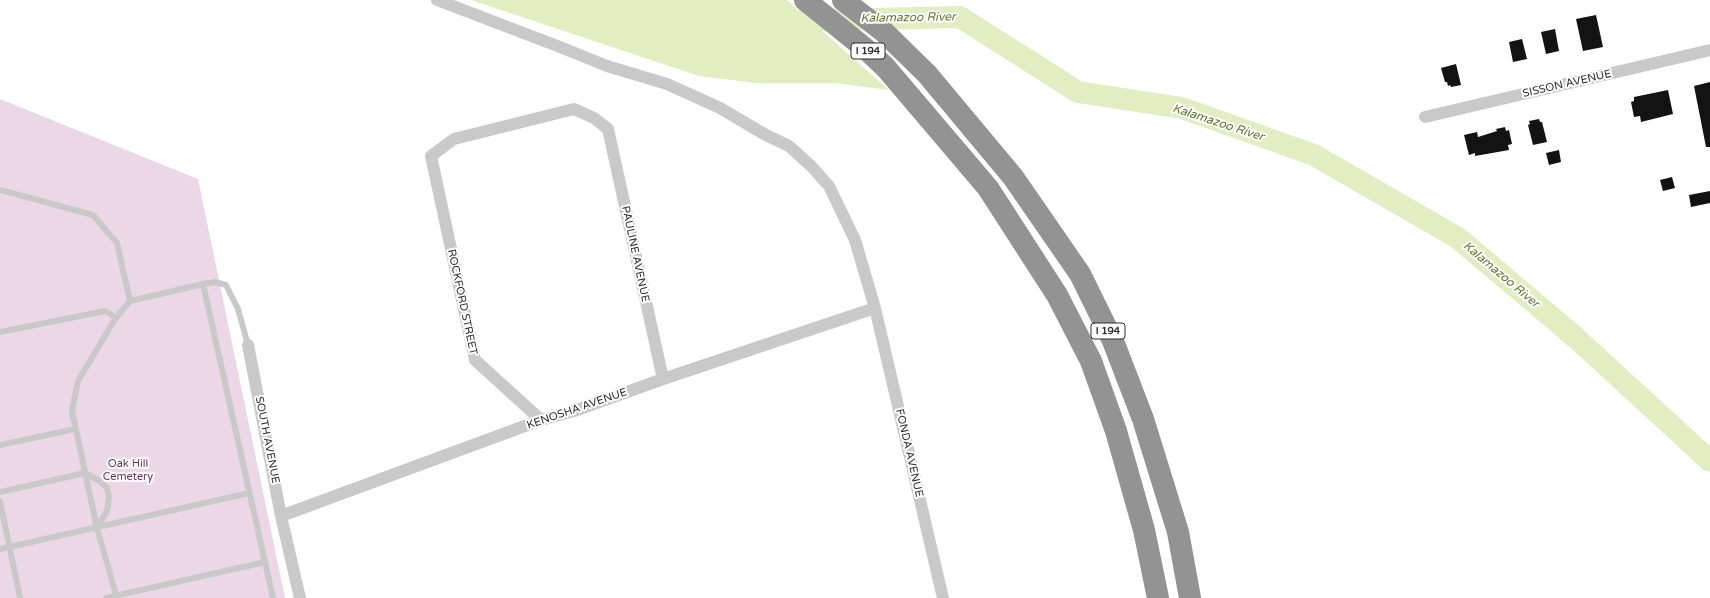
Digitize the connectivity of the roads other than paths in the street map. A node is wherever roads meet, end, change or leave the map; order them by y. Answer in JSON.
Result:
{"nodes":[{"id":1,"x":437,"y":0,"type":"edge"},
{"id":2,"x":805,"y":0,"type":"edge"},
{"id":3,"x":843,"y":0,"type":"edge"},
{"id":4,"x":1710,"y":50,"type":"edge"},
{"id":5,"x":1425,"y":118,"type":"dead end"},
{"id":6,"x":431,"y":156,"type":"joint"},
{"id":7,"x":0,"y":190,"type":"edge"},
{"id":8,"x":203,"y":284,"type":"junction"},
{"id":9,"x":130,"y":301,"type":"junction"},
{"id":10,"x":875,"y":308,"type":"junction"},
{"id":11,"x":115,"y":319,"type":"junction"},
{"id":12,"x":0,"y":332,"type":"edge"},
{"id":13,"x":248,"y":345,"type":"joint"},
{"id":14,"x":663,"y":379,"type":"junction"},
{"id":15,"x":541,"y":420,"type":"junction"},
{"id":16,"x":75,"y":429,"type":"junction"},
{"id":17,"x":0,"y":445,"type":"edge"},
{"id":18,"x":86,"y":473,"type":"junction"},
{"id":19,"x":0,"y":492,"type":"edge"},
{"id":20,"x":249,"y":493,"type":"junction"},
{"id":21,"x":0,"y":501,"type":"edge"},
{"id":22,"x":282,"y":516,"type":"junction"},
{"id":23,"x":97,"y":528,"type":"junction"},
{"id":24,"x":10,"y":547,"type":"junction"},
{"id":25,"x":0,"y":549,"type":"edge"},
{"id":26,"x":265,"y":562,"type":"junction"},
{"id":27,"x":116,"y":597,"type":"edge"},
{"id":28,"x":20,"y":598,"type":"edge"},
{"id":29,"x":106,"y":598,"type":"edge"},
{"id":30,"x":272,"y":598,"type":"edge"},
{"id":31,"x":300,"y":598,"type":"edge"},
{"id":32,"x":943,"y":598,"type":"edge"},
{"id":33,"x":1158,"y":598,"type":"edge"},
{"id":34,"x":1190,"y":598,"type":"edge"}],
"edges":[{"from":1,"to":10,"type":"street","name":"FONDA AVENUE"},
{"from":2,"to":33,"type":"highway","number":"I 194"},
{"from":3,"to":34,"type":"highway","number":"I 194"},
{"from":4,"to":5,"type":"street","name":"SISSON AVENUE"},
{"from":6,"to":14,"type":"street","name":"PAULINE AVENUE"},
{"from":6,"to":15,"type":"street","name":"ROCKFORD STREET"},
{"from":7,"to":9,"type":"lane"},
{"from":8,"to":9,"type":"lane"},
{"from":8,"to":13,"type":"lane","name":"SOUTH AVENUE"},
{"from":8,"to":20,"type":"lane"},
{"from":9,"to":11,"type":"lane"},
{"from":10,"to":14,"type":"street","name":"KENOSHA AVENUE"},
{"from":10,"to":32,"type":"street","name":"FONDA AVENUE"},
{"from":11,"to":12,"type":"lane"},
{"from":11,"to":16,"type":"lane"},
{"from":13,"to":22,"type":"street","name":"SOUTH AVENUE"},
{"from":14,"to":15,"type":"street","name":"KENOSHA AVENUE"},
{"from":15,"to":22,"type":"street","name":"KENOSHA AVENUE"},
{"from":16,"to":17,"type":"lane"},
{"from":16,"to":18,"type":"lane"},
{"from":18,"to":19,"type":"lane"},
{"from":18,"to":23,"type":"lane"},
{"from":18,"to":23,"type":"lane"},
{"from":20,"to":23,"type":"lane"},
{"from":20,"to":26,"type":"lane"},
{"from":21,"to":24,"type":"lane"},
{"from":22,"to":31,"type":"street","name":"SOUTH AVENUE"},
{"from":23,"to":24,"type":"lane"},
{"from":23,"to":27,"type":"lane"},
{"from":24,"to":25,"type":"lane"},
{"from":24,"to":28,"type":"lane"},
{"from":26,"to":27,"type":"lane"},
{"from":26,"to":30,"type":"lane"},
{"from":27,"to":29,"type":"lane"}]}
